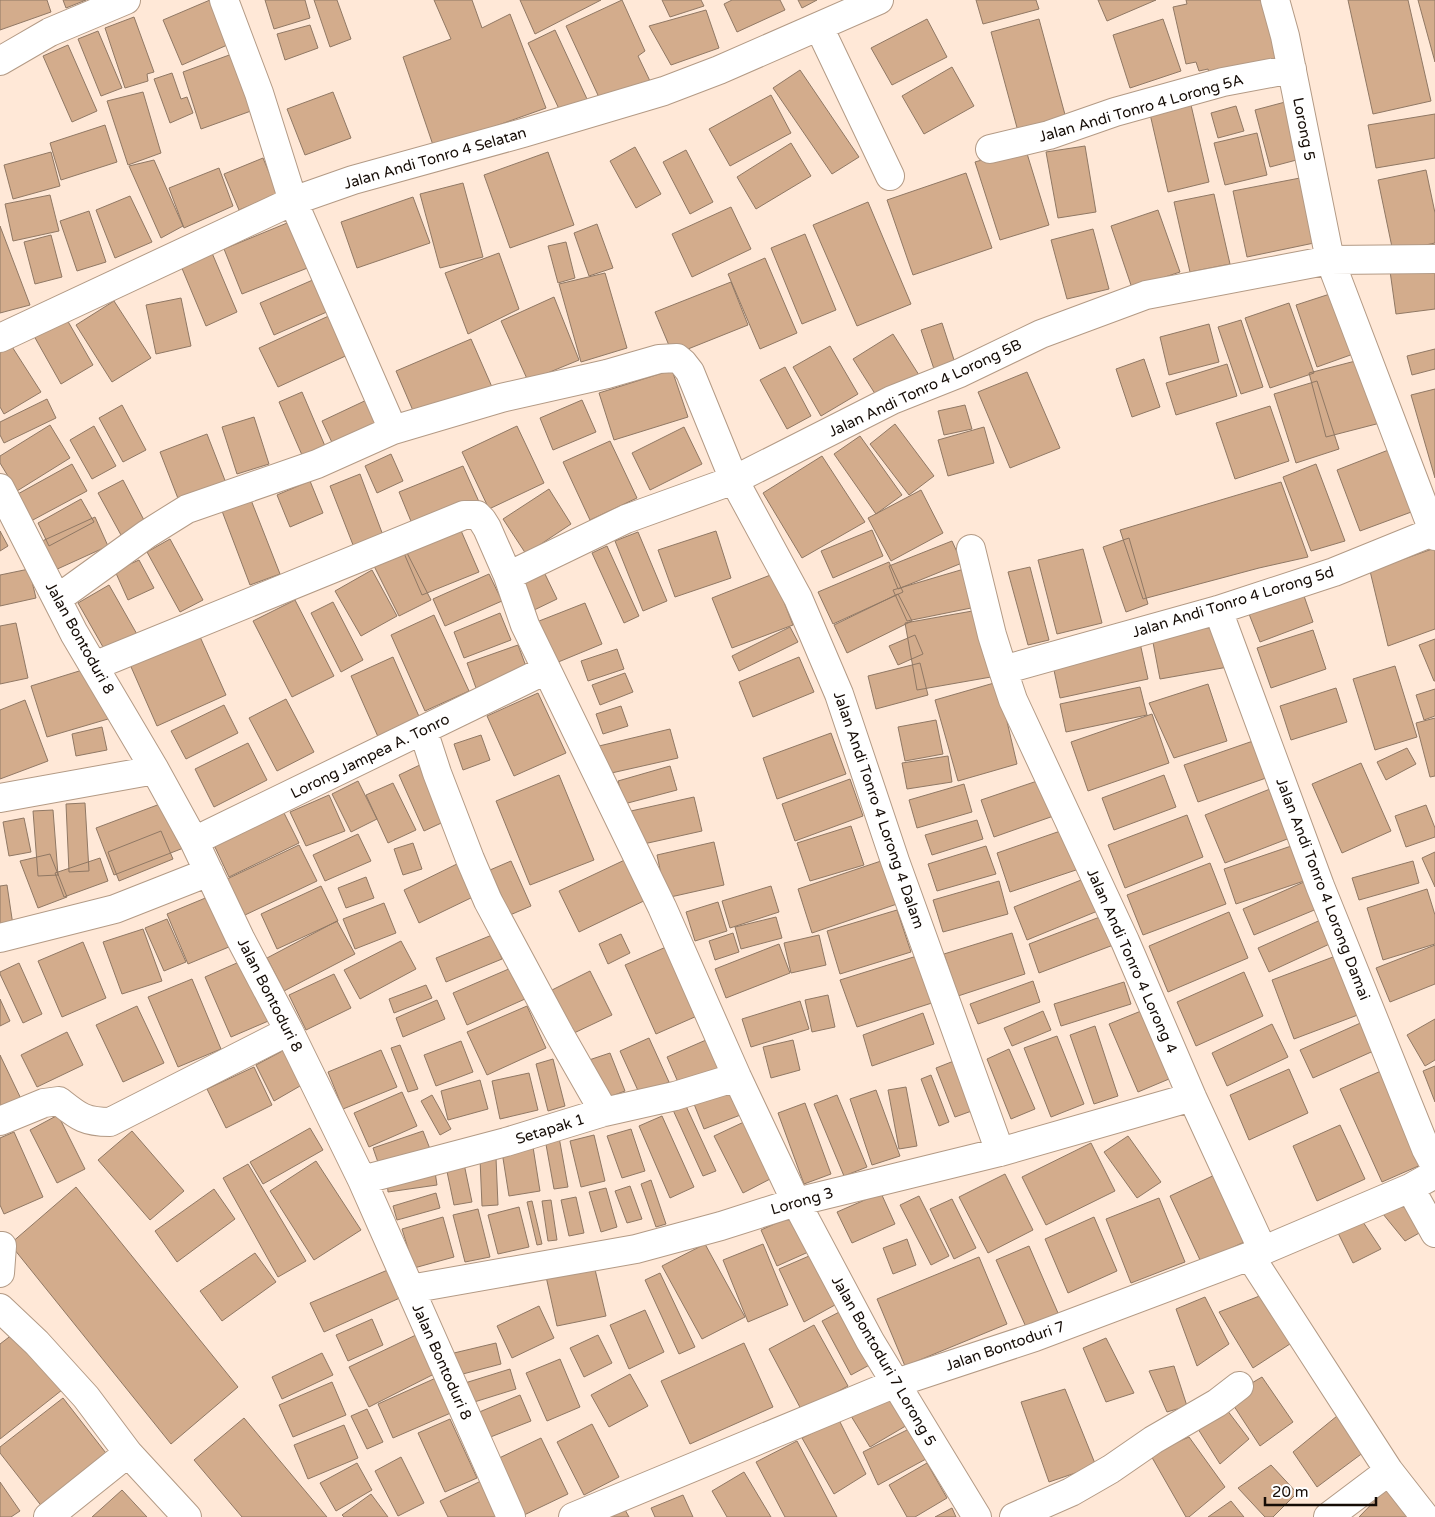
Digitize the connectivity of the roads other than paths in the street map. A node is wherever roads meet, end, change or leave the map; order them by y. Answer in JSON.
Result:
{"nodes":[{"id":1,"x":126,"y":0,"type":"edge"},
{"id":2,"x":224,"y":0,"type":"edge"},
{"id":3,"x":879,"y":0,"type":"edge"},
{"id":4,"x":1275,"y":0,"type":"edge"},
{"id":5,"x":819,"y":27,"type":"junction"},
{"id":6,"x":0,"y":61,"type":"edge"},
{"id":7,"x":1292,"y":69,"type":"junction"},
{"id":8,"x":990,"y":149,"type":"dead end"},
{"id":9,"x":890,"y":176,"type":"dead end"},
{"id":10,"x":293,"y":201,"type":"junction"},
{"id":11,"x":1435,"y":259,"type":"edge"},
{"id":12,"x":1330,"y":260,"type":"junction"},
{"id":13,"x":0,"y":338,"type":"edge"},
{"id":14,"x":394,"y":430,"type":"junction"},
{"id":15,"x":734,"y":480,"type":"junction"},
{"id":16,"x":0,"y":488,"type":"edge"},
{"id":17,"x":1434,"y":533,"type":"edge"},
{"id":18,"x":971,"y":549,"type":"dead end"},
{"id":19,"x":508,"y":576,"type":"junction"},
{"id":20,"x":57,"y":599,"type":"junction"},
{"id":21,"x":1218,"y":610,"type":"junction"},
{"id":22,"x":94,"y":666,"type":"junction"},
{"id":23,"x":1016,"y":666,"type":"junction"},
{"id":24,"x":546,"y":670,"type":"junction"},
{"id":25,"x":423,"y":730,"type":"junction"},
{"id":26,"x":154,"y":770,"type":"junction"},
{"id":27,"x":0,"y":798,"type":"edge"},
{"id":28,"x":194,"y":841,"type":"junction"},
{"id":29,"x":209,"y":872,"type":"junction"},
{"id":30,"x":0,"y":938,"type":"edge"},
{"id":31,"x":289,"y":1031,"type":"junction"},
{"id":32,"x":737,"y":1077,"type":"junction"},
{"id":33,"x":1192,"y":1097,"type":"junction"},
{"id":34,"x":604,"y":1112,"type":"junction"},
{"id":35,"x":0,"y":1121,"type":"edge"},
{"id":36,"x":1000,"y":1152,"type":"junction"},
{"id":37,"x":1435,"y":1166,"type":"edge"},
{"id":38,"x":1435,"y":1174,"type":"edge"},
{"id":39,"x":362,"y":1180,"type":"junction"},
{"id":40,"x":1410,"y":1188,"type":"junction"},
{"id":41,"x":796,"y":1202,"type":"junction"},
{"id":42,"x":1435,"y":1234,"type":"edge"},
{"id":43,"x":2,"y":1246,"type":"dead end"},
{"id":44,"x":1257,"y":1253,"type":"junction"},
{"id":45,"x":0,"y":1273,"type":"edge"},
{"id":46,"x":410,"y":1289,"type":"junction"},
{"id":47,"x":0,"y":1308,"type":"edge"},
{"id":48,"x":896,"y":1383,"type":"junction"},
{"id":49,"x":1239,"y":1386,"type":"dead end"},
{"id":50,"x":128,"y":1453,"type":"junction"},
{"id":51,"x":1389,"y":1470,"type":"junction"},
{"id":52,"x":48,"y":1517,"type":"edge"},
{"id":53,"x":187,"y":1517,"type":"edge"},
{"id":54,"x":511,"y":1517,"type":"edge"},
{"id":55,"x":574,"y":1517,"type":"edge"},
{"id":56,"x":977,"y":1517,"type":"edge"},
{"id":57,"x":1014,"y":1517,"type":"edge"},
{"id":58,"x":1328,"y":1517,"type":"edge"},
{"id":59,"x":1425,"y":1517,"type":"edge"}],
"edges":[{"from":1,"to":6,"type":"street"},
{"from":2,"to":10,"type":"street"},
{"from":3,"to":5,"type":"street","name":"Jalan Andi Tonro 4 Selatan"},
{"from":4,"to":7,"type":"street","name":"Lorong 5"},
{"from":5,"to":9,"type":"street"},
{"from":5,"to":10,"type":"street","name":"Jalan Andi Tonro 4 Selatan"},
{"from":7,"to":8,"type":"street","name":"Jalan Andi Tonro 4 Lorong 5A"},
{"from":7,"to":12,"type":"street","name":"Lorong 5"},
{"from":10,"to":13,"type":"street","name":"Jalan Andi Tonro 4 Selatan"},
{"from":10,"to":14,"type":"street"},
{"from":11,"to":12,"type":"street","name":"Jalan Andi Tonro 4 Lorong 5B"},
{"from":12,"to":15,"type":"street","name":"Jalan Andi Tonro 4 Lorong 5B"},
{"from":12,"to":17,"type":"street","name":"Lorong 5"},
{"from":14,"to":15,"type":"street","name":"Jalan Andi Tonro 4 Lorong 4 Dalam"},
{"from":14,"to":20,"type":"street"},
{"from":15,"to":19,"type":"street","name":"Jalan Andi Tonro 4 Lorong 5B"},
{"from":15,"to":36,"type":"street","name":"Jalan Andi Tonro 4 Lorong 4 Dalam"},
{"from":16,"to":20,"type":"street","name":"Jalan Bontoduri 8"},
{"from":17,"to":21,"type":"street","name":"Jalan Andi Tonro 4 Lorong 5d"},
{"from":18,"to":23,"type":"street","name":"Jalan Andi Tonro 4 Lorong 4"},
{"from":19,"to":22,"type":"street","name":"Jalan Bontoduri 7 Lorong 5"},
{"from":19,"to":24,"type":"street","name":"Jalan Bontoduri 7 Lorong 5"},
{"from":20,"to":22,"type":"street","name":"Jalan Bontoduri 8"},
{"from":21,"to":23,"type":"street","name":"Jalan Andi Tonro 4 Lorong 5d"},
{"from":21,"to":37,"type":"street","name":"Jalan Andi Tonro 4 Lorong Damai"},
{"from":22,"to":26,"type":"street","name":"Jalan Bontoduri 8"},
{"from":23,"to":33,"type":"street","name":"Jalan Andi Tonro 4 Lorong 4"},
{"from":24,"to":25,"type":"street","name":"Lorong Jampea A. Tonro"},
{"from":24,"to":32,"type":"street","name":"Jalan Bontoduri 7 Lorong 5"},
{"from":25,"to":28,"type":"street","name":"Lorong Jampea A. Tonro"},
{"from":25,"to":34,"type":"street"},
{"from":26,"to":27,"type":"street"},
{"from":26,"to":28,"type":"street","name":"Jalan Bontoduri 8"},
{"from":28,"to":29,"type":"street","name":"Jalan Bontoduri 8"},
{"from":29,"to":30,"type":"street"},
{"from":29,"to":31,"type":"street","name":"Jalan Bontoduri 8"},
{"from":31,"to":35,"type":"street"},
{"from":31,"to":39,"type":"street","name":"Jalan Bontoduri 8"},
{"from":32,"to":34,"type":"street","name":"Setapak 1"},
{"from":32,"to":41,"type":"street","name":"Jalan Bontoduri 7 Lorong 5"},
{"from":33,"to":36,"type":"street","name":"Lorong 3"},
{"from":33,"to":44,"type":"street","name":"Jalan Andi Tonro 4 Lorong 4"},
{"from":34,"to":39,"type":"street","name":"Setapak 1"},
{"from":36,"to":41,"type":"street","name":"Lorong 3"},
{"from":38,"to":40,"type":"street","name":"Jalan Bontoduri 7"},
{"from":39,"to":46,"type":"street","name":"Jalan Bontoduri 8"},
{"from":40,"to":42,"type":"street"},
{"from":40,"to":44,"type":"street","name":"Jalan Bontoduri 7"},
{"from":41,"to":46,"type":"street","name":"Lorong 3"},
{"from":41,"to":48,"type":"street","name":"Jalan Bontoduri 7 Lorong 5"},
{"from":43,"to":45,"type":"street"},
{"from":44,"to":48,"type":"street","name":"Jalan Bontoduri 7"},
{"from":44,"to":51,"type":"street","name":"Jalan Andi Tonro 4 Lorong 4"},
{"from":46,"to":54,"type":"street","name":"Jalan Bontoduri 8"},
{"from":47,"to":50,"type":"street"},
{"from":48,"to":55,"type":"street","name":"Jalan Bontoduri 7"},
{"from":48,"to":56,"type":"street","name":"Jalan Bontoduri 7 Lorong 5"},
{"from":49,"to":57,"type":"street"},
{"from":50,"to":52,"type":"street"},
{"from":50,"to":53,"type":"street"},
{"from":51,"to":58,"type":"street"},
{"from":51,"to":59,"type":"street","name":"Jalan Andi Tonro 4 Lorong 4"}]}
